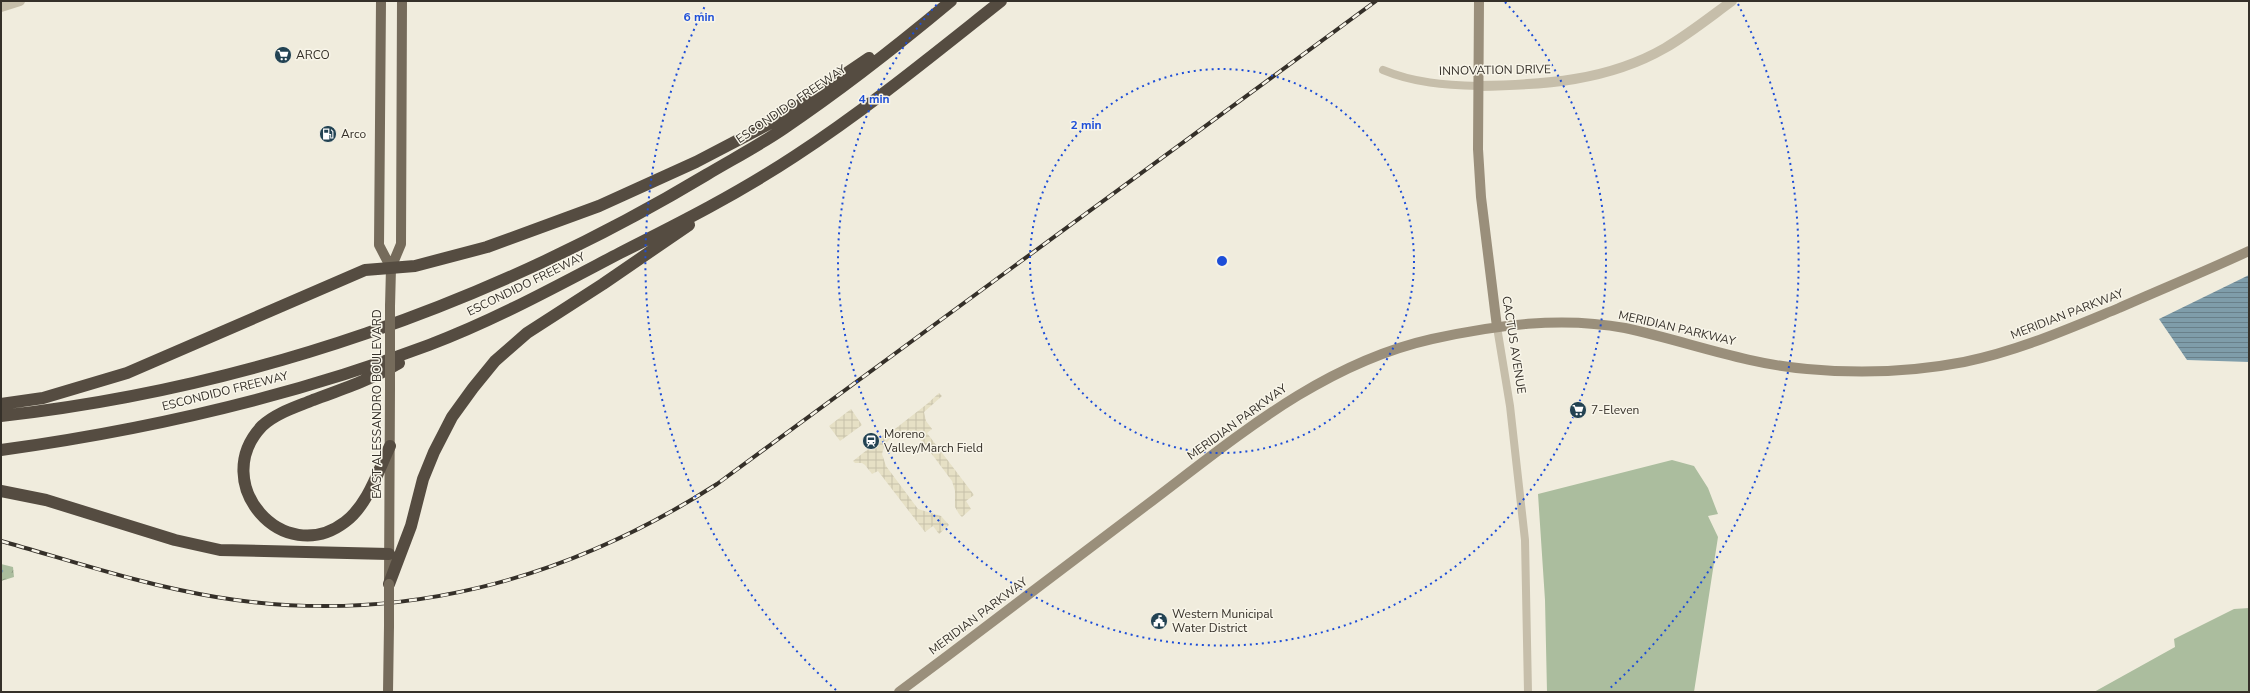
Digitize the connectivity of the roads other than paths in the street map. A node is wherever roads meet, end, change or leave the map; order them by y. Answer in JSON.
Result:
{"nodes":[{"id":1,"x":20,"y":1,"type":"edge"},
{"id":2,"x":381,"y":1,"type":"edge"},
{"id":3,"x":402,"y":1,"type":"edge"},
{"id":4,"x":951,"y":1,"type":"edge"},
{"id":5,"x":1000,"y":1,"type":"edge"},
{"id":6,"x":1479,"y":1,"type":"edge"},
{"id":7,"x":1732,"y":1,"type":"edge"},
{"id":8,"x":1,"y":7,"type":"edge"},
{"id":9,"x":937,"y":13,"type":"junction"},
{"id":10,"x":1383,"y":70,"type":"dead end"},
{"id":11,"x":1478,"y":86,"type":"junction"},
{"id":12,"x":728,"y":198,"type":"junction"},
{"id":13,"x":2249,"y":251,"type":"edge"},
{"id":14,"x":391,"y":268,"type":"junction"},
{"id":15,"x":1497,"y":327,"type":"junction"},
{"id":16,"x":430,"y":344,"type":"junction"},
{"id":17,"x":1,"y":404,"type":"edge"},
{"id":18,"x":1,"y":416,"type":"edge"},
{"id":19,"x":390,"y":446,"type":"junction"},
{"id":20,"x":1,"y":450,"type":"edge"},
{"id":21,"x":1,"y":491,"type":"edge"},
{"id":22,"x":389,"y":554,"type":"junction"},
{"id":23,"x":389,"y":584,"type":"junction"},
{"id":24,"x":388,"y":692,"type":"edge"},
{"id":25,"x":899,"y":692,"type":"edge"},
{"id":26,"x":1528,"y":692,"type":"edge"}],
"edges":[{"from":1,"to":8,"type":"street"},
{"from":2,"to":14,"type":"main road","name":"EAST ALESSANDRO BOULEVARD"},
{"from":3,"to":14,"type":"main road","name":"EAST ALESSANDRO BOULEVARD"},
{"from":4,"to":9,"type":"highway","name":"ESCONDIDO FREEWAY"},
{"from":5,"to":12,"type":"highway","name":"ESCONDIDO FREEWAY"},
{"from":6,"to":11,"type":"main road","name":"CACTUS AVENUE"},
{"from":7,"to":11,"type":"street","name":"INNOVATION DRIVE"},
{"from":9,"to":14,"type":"highway"},
{"from":9,"to":18,"type":"highway","name":"ESCONDIDO FREEWAY"},
{"from":10,"to":11,"type":"street","name":"INNOVATION DRIVE"},
{"from":11,"to":15,"type":"main road","name":"CACTUS AVENUE"},
{"from":12,"to":16,"type":"highway","name":"ESCONDIDO FREEWAY"},
{"from":12,"to":23,"type":"highway"},
{"from":13,"to":15,"type":"main road","name":"MERIDIAN PARKWAY"},
{"from":14,"to":17,"type":"highway"},
{"from":14,"to":19,"type":"main road","name":"EAST ALESSANDRO BOULEVARD","bridge":true},
{"from":15,"to":25,"type":"main road","name":"MERIDIAN PARKWAY"},
{"from":15,"to":26,"type":"street","name":"CACTUS AVENUE"},
{"from":16,"to":19,"type":"highway"},
{"from":16,"to":20,"type":"highway","name":"ESCONDIDO FREEWAY"},
{"from":19,"to":22,"type":"main road","name":"EAST ALESSANDRO BOULEVARD"},
{"from":21,"to":22,"type":"highway"},
{"from":22,"to":23,"type":"main road"},
{"from":23,"to":24,"type":"main road","bridge":true}]}
